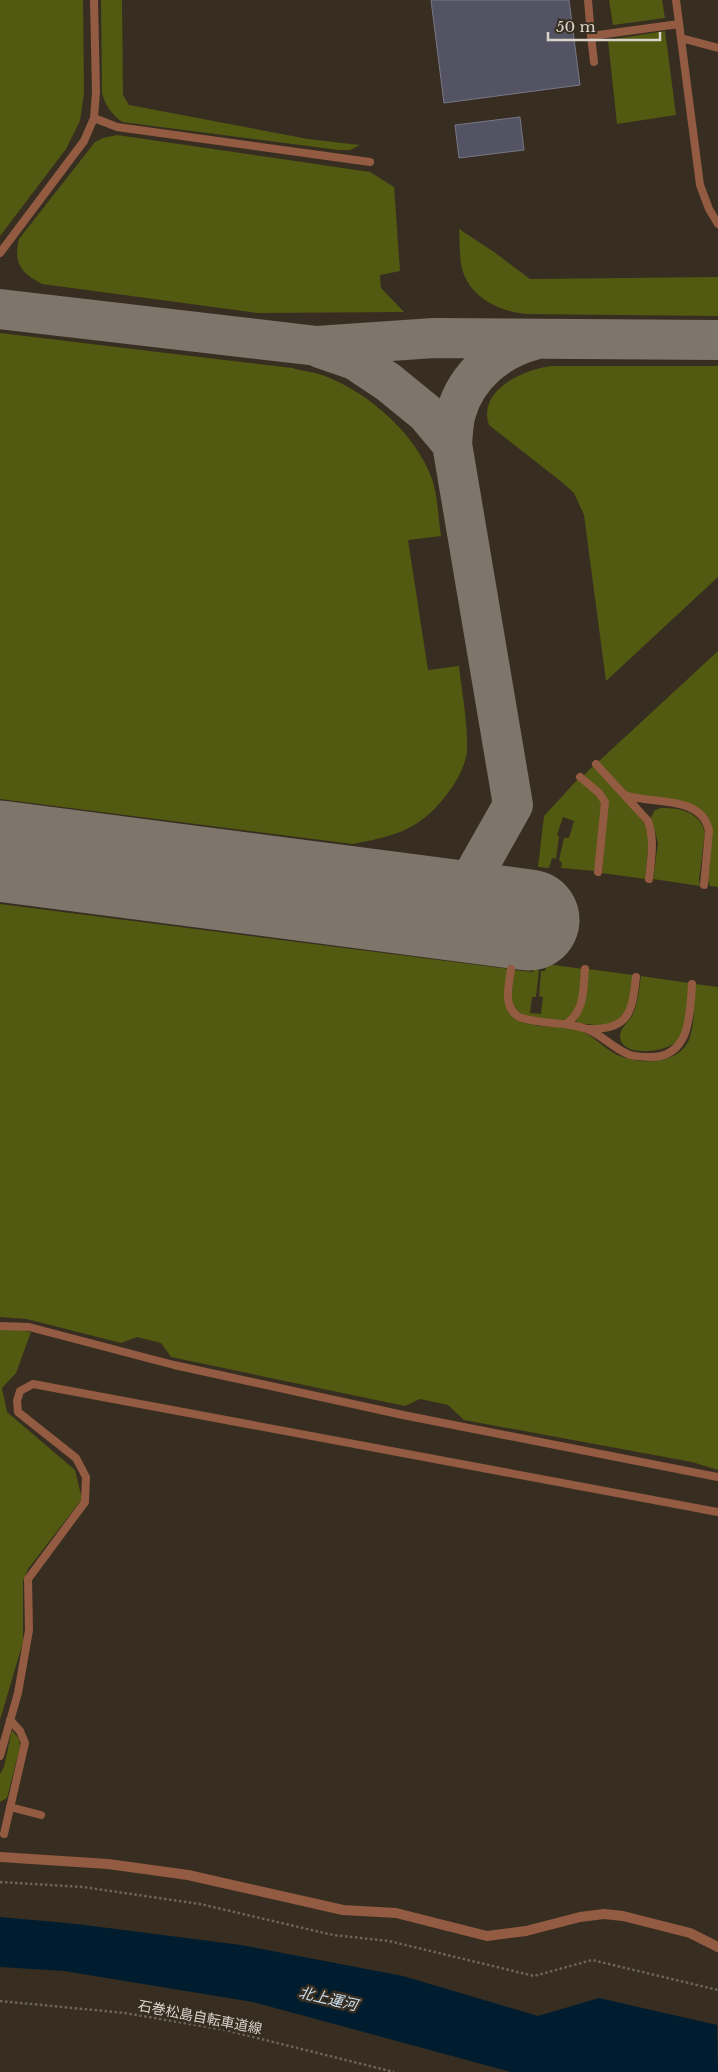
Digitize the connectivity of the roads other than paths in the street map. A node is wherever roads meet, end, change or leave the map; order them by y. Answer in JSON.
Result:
{"nodes":[{"id":1,"x":94,"y":0,"type":"edge"},
{"id":2,"x":588,"y":0,"type":"edge"},
{"id":3,"x":676,"y":0,"type":"edge"},
{"id":4,"x":679,"y":24,"type":"junction"},
{"id":5,"x":591,"y":36,"type":"junction"},
{"id":6,"x":681,"y":38,"type":"junction"},
{"id":7,"x":718,"y":48,"type":"edge"},
{"id":8,"x":594,"y":62,"type":"dead end"},
{"id":9,"x":94,"y":118,"type":"junction"},
{"id":10,"x":370,"y":162,"type":"dead end"},
{"id":11,"x":718,"y":224,"type":"edge"},
{"id":12,"x":0,"y":253,"type":"edge"},
{"id":13,"x":596,"y":764,"type":"dead end"},
{"id":14,"x":580,"y":777,"type":"dead end"},
{"id":15,"x":625,"y":795,"type":"junction"},
{"id":16,"x":598,"y":872,"type":"dead end"},
{"id":17,"x":649,"y":880,"type":"dead end"},
{"id":18,"x":704,"y":885,"type":"dead end"},
{"id":19,"x":511,"y":969,"type":"dead end"},
{"id":20,"x":585,"y":969,"type":"dead end"},
{"id":21,"x":636,"y":977,"type":"dead end"},
{"id":22,"x":692,"y":984,"type":"dead end"},
{"id":23,"x":566,"y":1024,"type":"junction"},
{"id":24,"x":589,"y":1029,"type":"junction"},
{"id":25,"x":0,"y":1326,"type":"edge"},
{"id":26,"x":718,"y":1477,"type":"edge"},
{"id":27,"x":718,"y":1512,"type":"edge"},
{"id":28,"x":10,"y":1720,"type":"junction"},
{"id":29,"x":0,"y":1756,"type":"edge"},
{"id":30,"x":0,"y":1809,"type":"edge"},
{"id":31,"x":10,"y":1809,"type":"junction"},
{"id":32,"x":42,"y":1815,"type":"dead end"},
{"id":33,"x":4,"y":1834,"type":"dead end"},
{"id":34,"x":0,"y":1857,"type":"edge"},
{"id":35,"x":718,"y":1947,"type":"edge"}],
"edges":[{"from":1,"to":9,"type":"lane"},
{"from":2,"to":5,"type":"lane"},
{"from":3,"to":4,"type":"lane"},
{"from":4,"to":5,"type":"lane"},
{"from":4,"to":6,"type":"lane"},
{"from":5,"to":8,"type":"lane"},
{"from":6,"to":7,"type":"lane"},
{"from":6,"to":11,"type":"lane"},
{"from":9,"to":10,"type":"lane"},
{"from":9,"to":12,"type":"lane"},
{"from":13,"to":15,"type":"lane"},
{"from":14,"to":16,"type":"lane"},
{"from":15,"to":17,"type":"lane"},
{"from":15,"to":18,"type":"lane"},
{"from":19,"to":23,"type":"lane"},
{"from":20,"to":23,"type":"lane"},
{"from":21,"to":24,"type":"lane"},
{"from":22,"to":24,"type":"lane"},
{"from":23,"to":24,"type":"lane"},
{"from":25,"to":26,"type":"lane"},
{"from":27,"to":28,"type":"lane"},
{"from":28,"to":29,"type":"lane"},
{"from":28,"to":31,"type":"lane"},
{"from":30,"to":31,"type":"lane"},
{"from":31,"to":32,"type":"lane"},
{"from":31,"to":33,"type":"lane"},
{"from":34,"to":35,"type":"street"}]}
